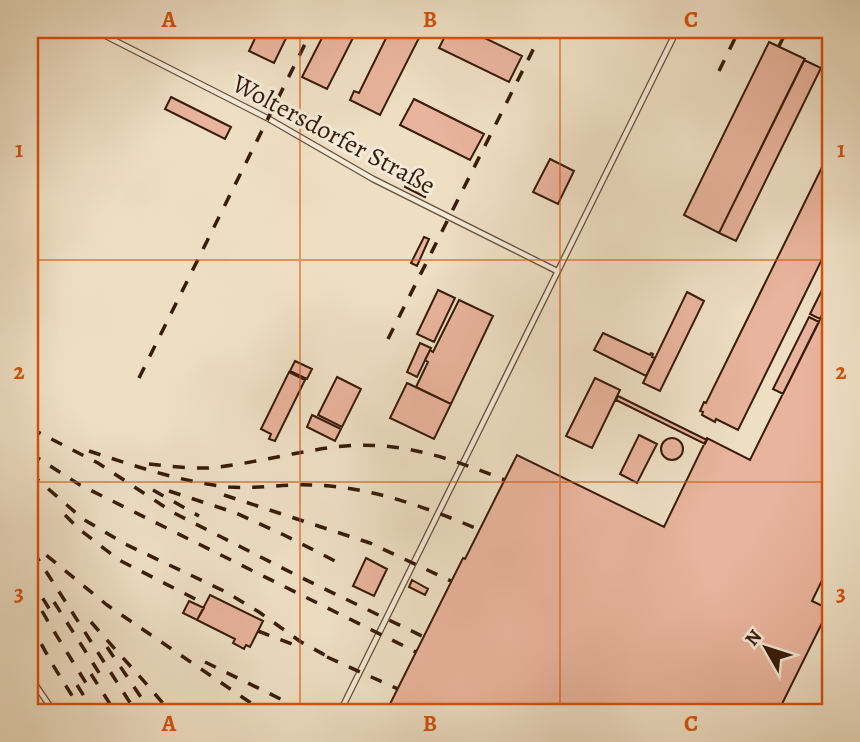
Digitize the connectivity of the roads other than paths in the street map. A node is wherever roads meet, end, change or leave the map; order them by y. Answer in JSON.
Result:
{"nodes":[{"id":1,"x":94,"y":30,"type":"edge"},
{"id":2,"x":677,"y":30,"type":"edge"},
{"id":3,"x":557,"y":271,"type":"junction"},
{"id":4,"x":30,"y":677,"type":"edge"},
{"id":5,"x":54,"y":712,"type":"edge"},
{"id":6,"x":340,"y":712,"type":"edge"}],
"edges":[{"from":1,"to":3,"type":"lane","name":"Woltersdorfer Straße"},
{"from":2,"to":3,"type":"lane"},
{"from":3,"to":6,"type":"lane"},
{"from":4,"to":5,"type":"lane"}]}
